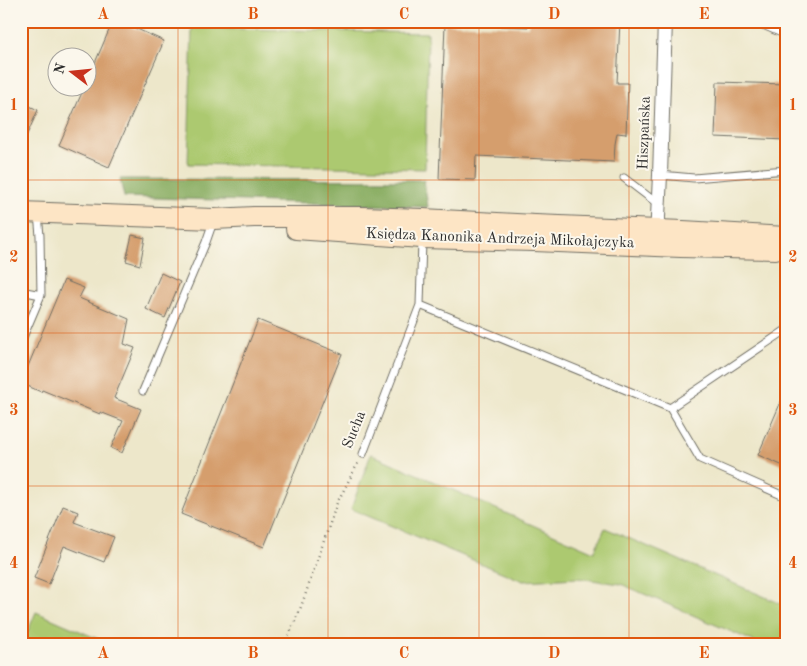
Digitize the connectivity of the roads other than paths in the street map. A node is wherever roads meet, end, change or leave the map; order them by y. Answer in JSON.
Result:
{"nodes":[{"id":1,"x":665,"y":21,"type":"edge"},
{"id":2,"x":754,"y":21,"type":"edge"},
{"id":3,"x":786,"y":35,"type":"edge"},
{"id":4,"x":786,"y":170,"type":"edge"},
{"id":5,"x":660,"y":176,"type":"junction"},
{"id":6,"x":624,"y":178,"type":"dead end"},
{"id":7,"x":658,"y":205,"type":"junction"},
{"id":8,"x":30,"y":213,"type":"edge"},
{"id":9,"x":214,"y":219,"type":"junction"},
{"id":10,"x":423,"y":228,"type":"junction"},
{"id":11,"x":786,"y":237,"type":"edge"},
{"id":12,"x":657,"y":238,"type":"junction"},
{"id":13,"x":786,"y":249,"type":"edge"},
{"id":14,"x":21,"y":292,"type":"edge"},
{"id":15,"x":41,"y":294,"type":"junction"},
{"id":16,"x":420,"y":305,"type":"junction"},
{"id":17,"x":786,"y":330,"type":"edge"},
{"id":18,"x":21,"y":342,"type":"edge"},
{"id":19,"x":143,"y":390,"type":"dead end"},
{"id":20,"x":670,"y":408,"type":"junction"},
{"id":21,"x":363,"y":454,"type":"road end"},
{"id":22,"x":786,"y":497,"type":"edge"}],
"edges":[{"from":1,"to":5,"type":"street","name":"Hiszpańska"},
{"from":2,"to":3,"type":"lane"},
{"from":4,"to":5,"type":"lane"},
{"from":5,"to":7,"type":"street","name":"Hiszpańska"},
{"from":6,"to":7,"type":"lane"},
{"from":7,"to":12,"type":"street","name":"Hiszpańska"},
{"from":8,"to":9,"type":"main road","name":"Księdza Kanonika Andrzeja Mikołajczyka"},
{"from":8,"to":15,"type":"lane"},
{"from":9,"to":10,"type":"main road","name":"Księdza Kanonika Andrzeja Mikołajczyka"},
{"from":9,"to":19,"type":"lane"},
{"from":10,"to":12,"type":"main road","name":"Księdza Kanonika Andrzeja Mikołajczyka"},
{"from":10,"to":16,"type":"lane","name":"Sucha"},
{"from":11,"to":12,"type":"main road","name":"Księdza Kanonika Andrzeja Mikołajczyka"},
{"from":12,"to":13,"type":"main road","name":"Księdza Kanonika Andrzeja Mikołajczyka"},
{"from":14,"to":15,"type":"lane"},
{"from":15,"to":18,"type":"lane"},
{"from":16,"to":20,"type":"lane"},
{"from":16,"to":21,"type":"lane","name":"Sucha"},
{"from":17,"to":20,"type":"lane"},
{"from":20,"to":22,"type":"lane"}]}
